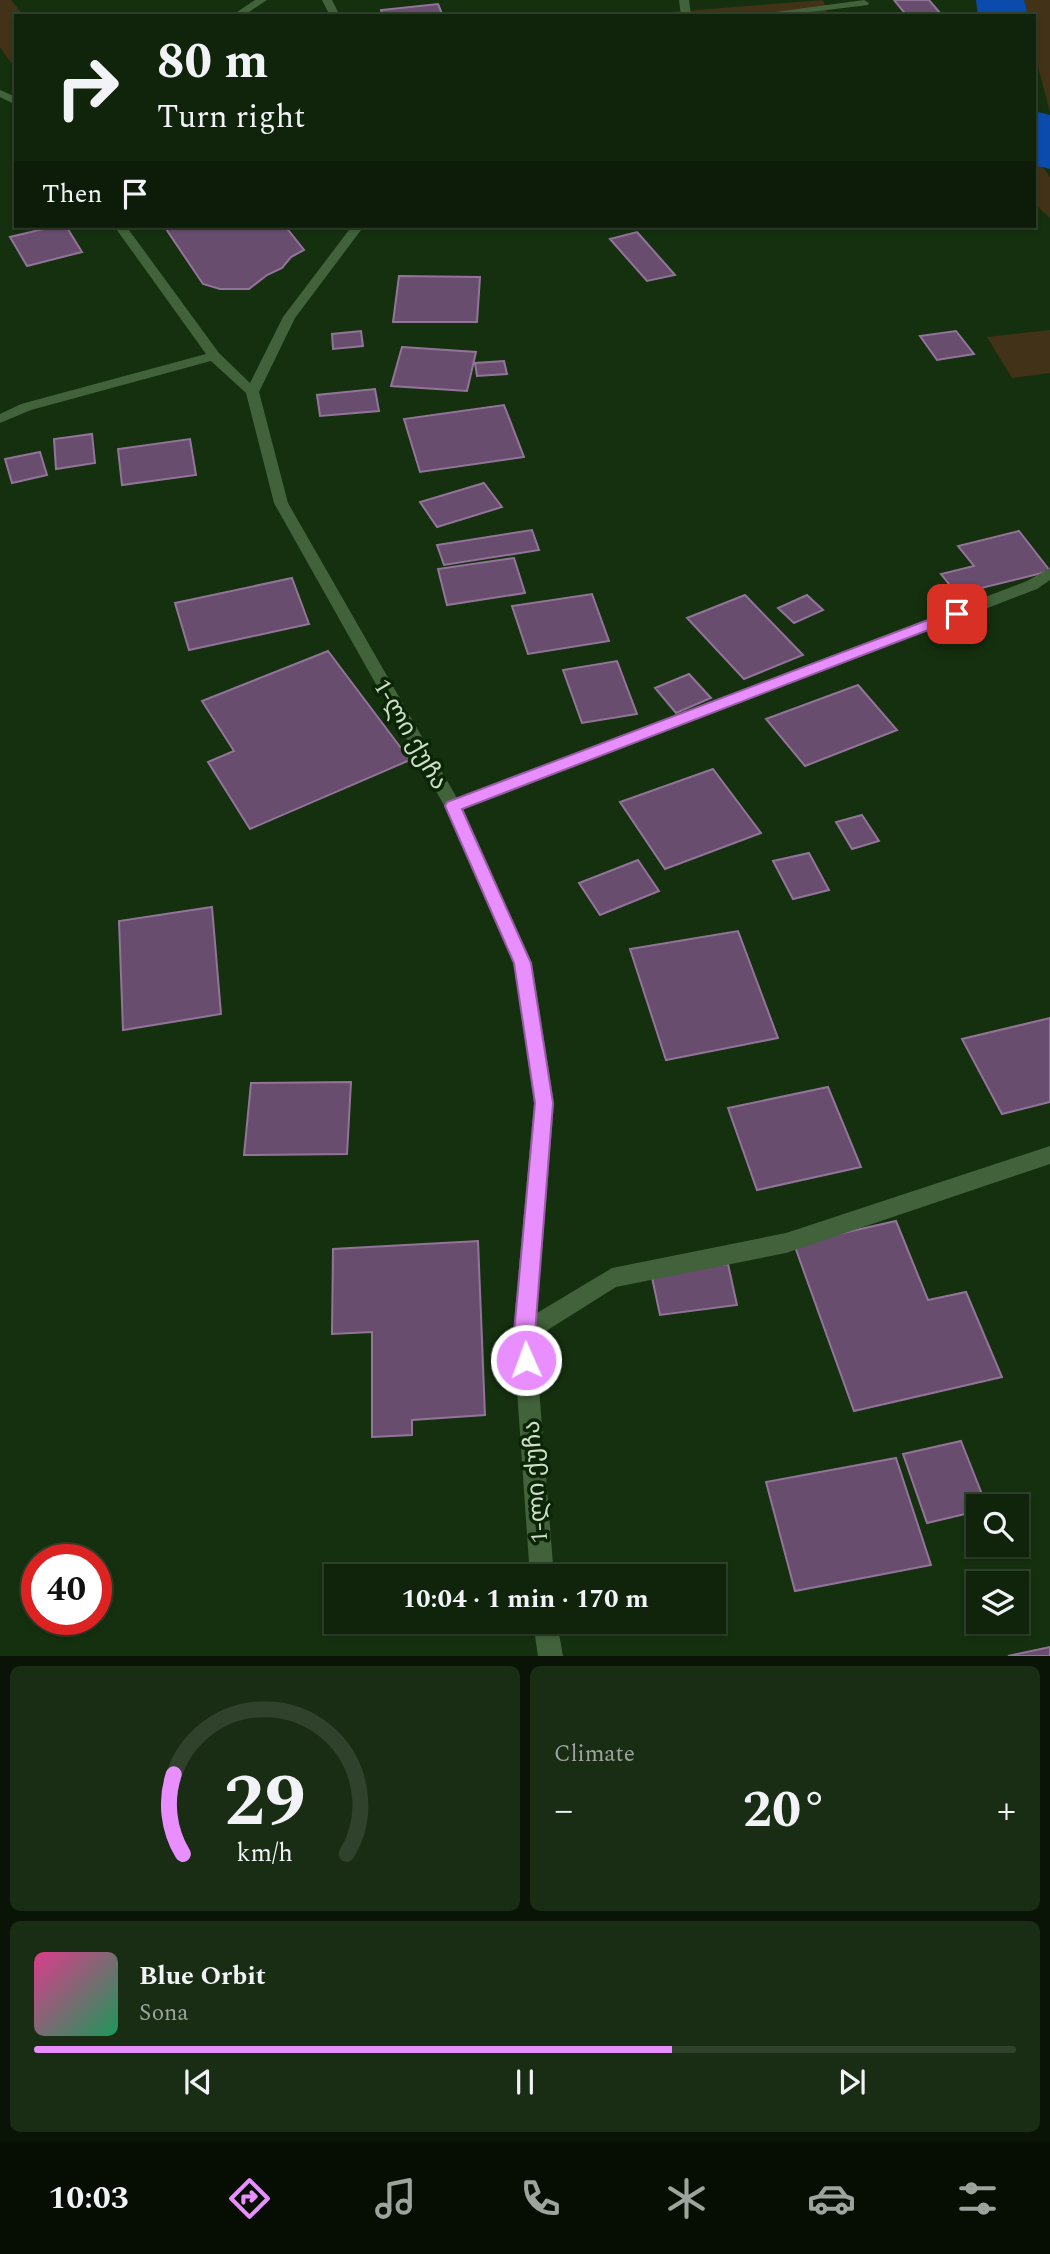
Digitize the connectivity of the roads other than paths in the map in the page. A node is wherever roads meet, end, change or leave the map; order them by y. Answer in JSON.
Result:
{"nodes":[{"id":1,"x":262,"y":0,"type":"edge"},
{"id":2,"x":863,"y":3,"type":"dead end"},
{"id":3,"x":239,"y":14,"type":"edge"},
{"id":4,"x":767,"y":14,"type":"edge"},
{"id":5,"x":121,"y":228,"type":"edge"},
{"id":6,"x":356,"y":228,"type":"edge"},
{"id":7,"x":214,"y":356,"type":"junction"},
{"id":8,"x":252,"y":392,"type":"junction"},
{"id":9,"x":0,"y":419,"type":"edge"},
{"id":10,"x":1050,"y":573,"type":"edge"},
{"id":11,"x":1032,"y":585,"type":"junction"},
{"id":12,"x":1050,"y":587,"type":"edge"},
{"id":13,"x":453,"y":806,"type":"junction"},
{"id":14,"x":1050,"y":1155,"type":"edge"},
{"id":15,"x":524,"y":1333,"type":"junction"},
{"id":16,"x":541,"y":1564,"type":"edge"},
{"id":17,"x":547,"y":1634,"type":"edge"},
{"id":18,"x":551,"y":1656,"type":"edge"}],
"edges":[{"from":1,"to":3,"type":"street"},
{"from":2,"to":4,"type":"street"},
{"from":5,"to":7,"type":"street"},
{"from":6,"to":8,"type":"street"},
{"from":7,"to":8,"type":"street"},
{"from":7,"to":9,"type":"street"},
{"from":8,"to":13,"type":"street","name":"1-ლი ქუჩა"},
{"from":10,"to":11,"type":"street"},
{"from":11,"to":12,"type":"street"},
{"from":11,"to":13,"type":"street"},
{"from":13,"to":15,"type":"street","name":"1-ლი ქუჩა"},
{"from":14,"to":15,"type":"street"},
{"from":15,"to":16,"type":"street","name":"1-ლი ქუჩა"},
{"from":17,"to":18,"type":"street"}]}
